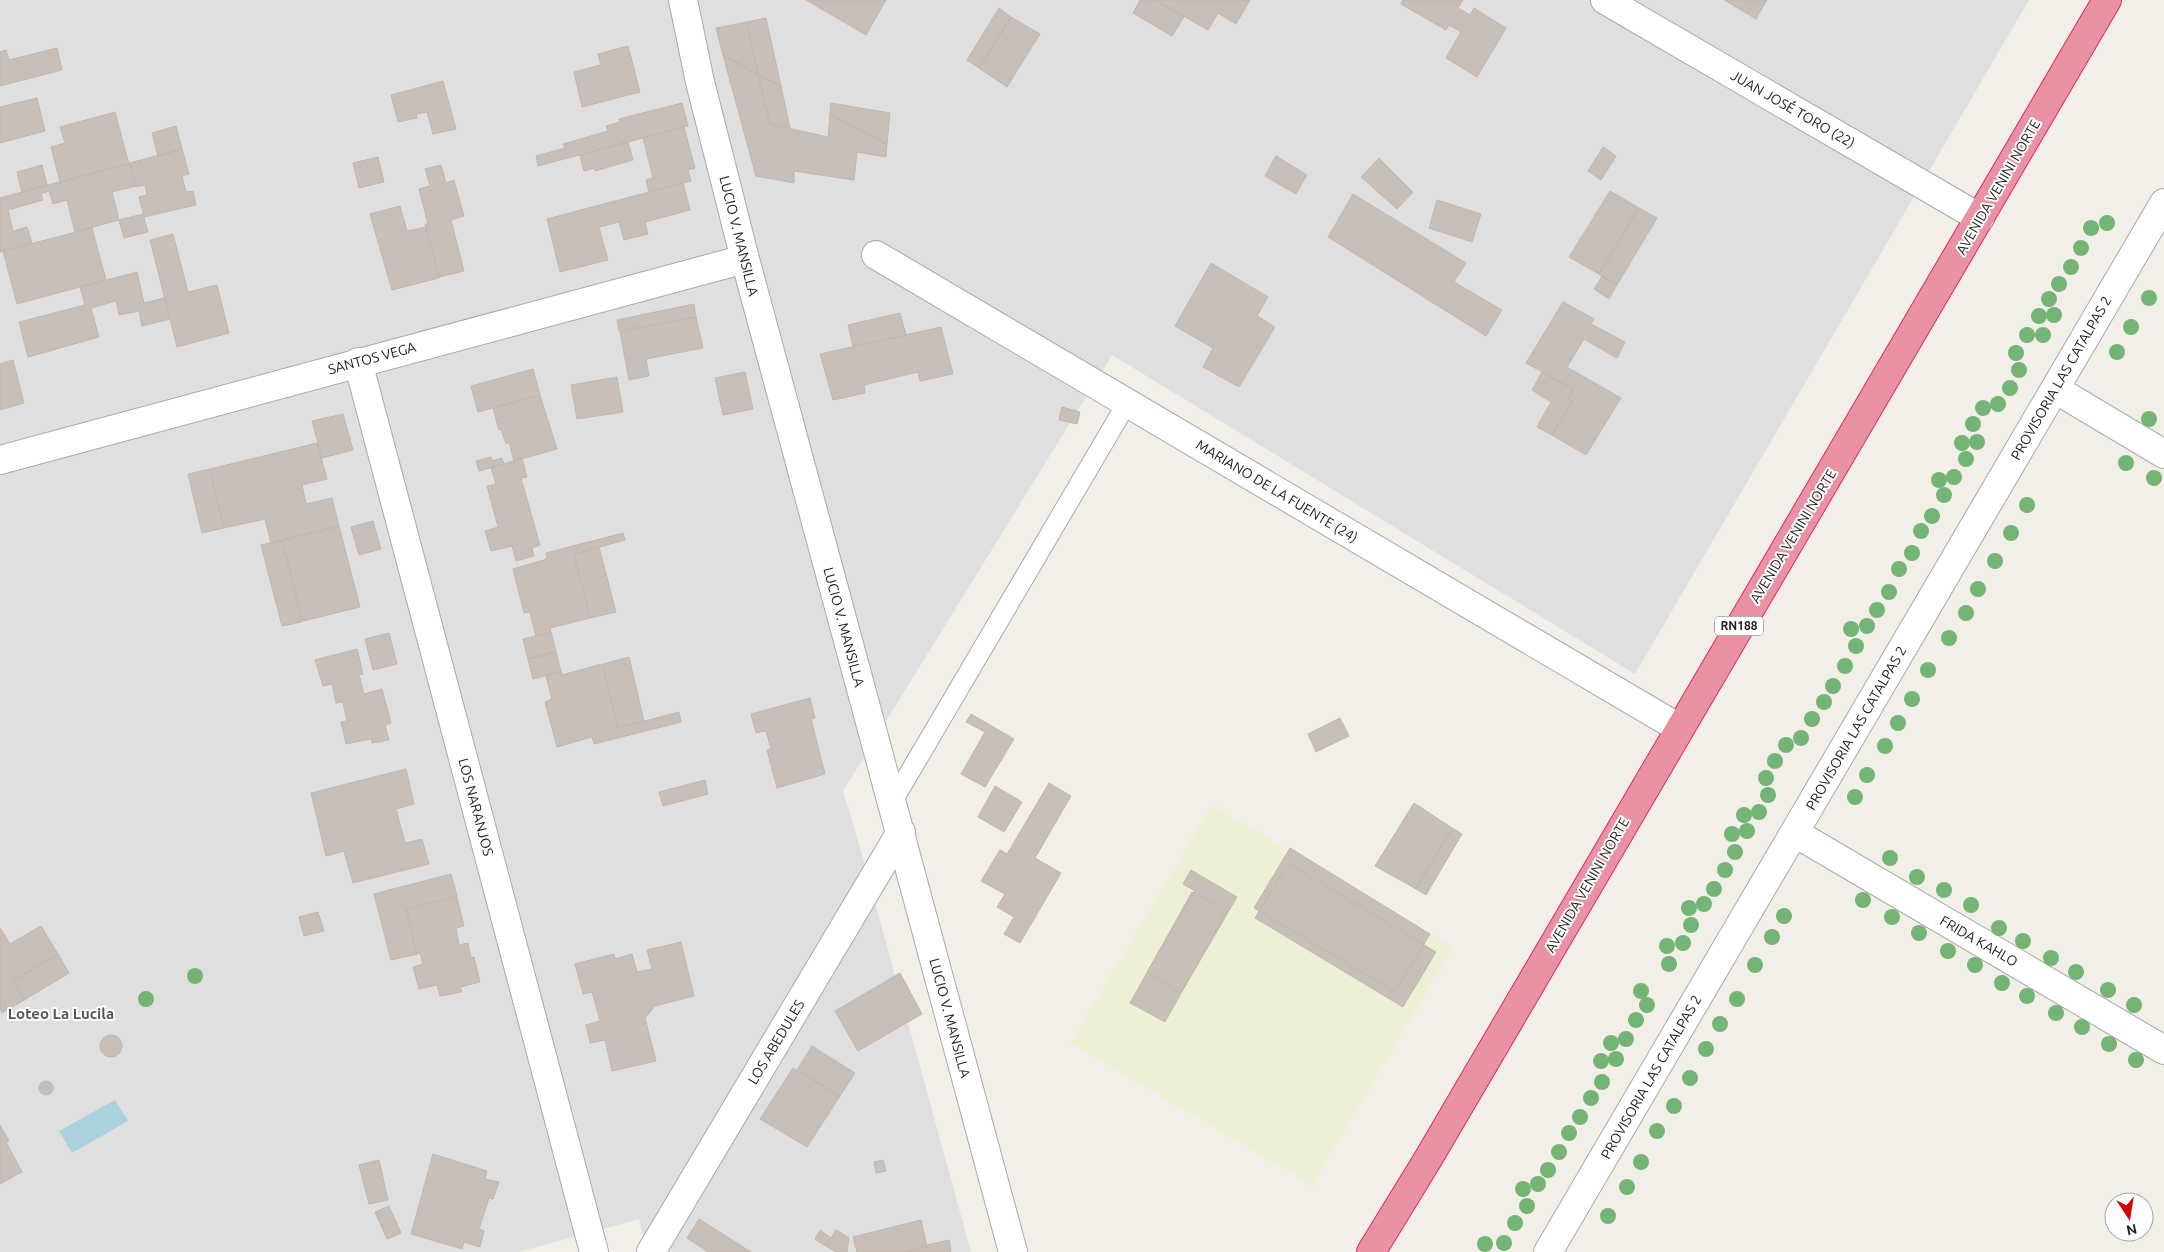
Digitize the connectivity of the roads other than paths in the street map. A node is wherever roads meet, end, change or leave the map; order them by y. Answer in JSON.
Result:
{"nodes":[{"id":1,"x":683,"y":0,"type":"edge"},
{"id":2,"x":1605,"y":0,"type":"edge"},
{"id":3,"x":2107,"y":0,"type":"edge"},
{"id":4,"x":2164,"y":203,"type":"edge"},
{"id":5,"x":1980,"y":218,"type":"junction"},
{"id":6,"x":876,"y":255,"type":"dead end"},
{"id":7,"x":745,"y":259,"type":"junction"},
{"id":8,"x":358,"y":362,"type":"junction"},
{"id":9,"x":2055,"y":389,"type":"junction"},
{"id":10,"x":1127,"y":403,"type":"junction"},
{"id":11,"x":2164,"y":454,"type":"edge"},
{"id":12,"x":0,"y":460,"type":"edge"},
{"id":13,"x":1679,"y":728,"type":"junction"},
{"id":14,"x":891,"y":804,"type":"junction"},
{"id":15,"x":900,"y":832,"type":"junction"},
{"id":16,"x":1795,"y":833,"type":"junction"},
{"id":17,"x":2164,"y":1050,"type":"edge"},
{"id":18,"x":594,"y":1252,"type":"edge"},
{"id":19,"x":651,"y":1252,"type":"edge"},
{"id":20,"x":1012,"y":1252,"type":"edge"},
{"id":21,"x":1370,"y":1252,"type":"edge"},
{"id":22,"x":1548,"y":1252,"type":"edge"}],
"edges":[{"from":1,"to":7,"type":"street","name":"LUCIO V. MANSILLA"},
{"from":2,"to":5,"type":"street","name":"JUAN JOSÉ TORO (22)"},
{"from":3,"to":5,"type":"highway","name":"AVENIDA VENINI NORTE","number":"RN188"},
{"from":4,"to":9,"type":"street","name":"PROVISORIA LAS CATALPAS 2"},
{"from":5,"to":13,"type":"highway","name":"AVENIDA VENINI NORTE","number":"RN188"},
{"from":6,"to":10,"type":"street","name":"MARIANO DE LA FUENTE (24)"},
{"from":7,"to":8,"type":"street","name":"SANTOS VEGA"},
{"from":7,"to":14,"type":"street","name":"LUCIO V. MANSILLA"},
{"from":8,"to":12,"type":"street","name":"SANTOS VEGA"},
{"from":8,"to":18,"type":"street","name":"LOS NARANJOS"},
{"from":9,"to":11,"type":"street"},
{"from":9,"to":16,"type":"street","name":"PROVISORIA LAS CATALPAS 2"},
{"from":10,"to":13,"type":"street","name":"MARIANO DE LA FUENTE (24)"},
{"from":10,"to":14,"type":"lane"},
{"from":13,"to":21,"type":"highway","name":"AVENIDA VENINI NORTE","number":"RN188"},
{"from":14,"to":15,"type":"street","name":"LUCIO V. MANSILLA"},
{"from":15,"to":19,"type":"street","name":"LOS ABEDULES"},
{"from":15,"to":20,"type":"street","name":"LUCIO V. MANSILLA"},
{"from":16,"to":17,"type":"street","name":"FRIDA KAHLO"},
{"from":16,"to":22,"type":"street","name":"PROVISORIA LAS CATALPAS 2"}]}
